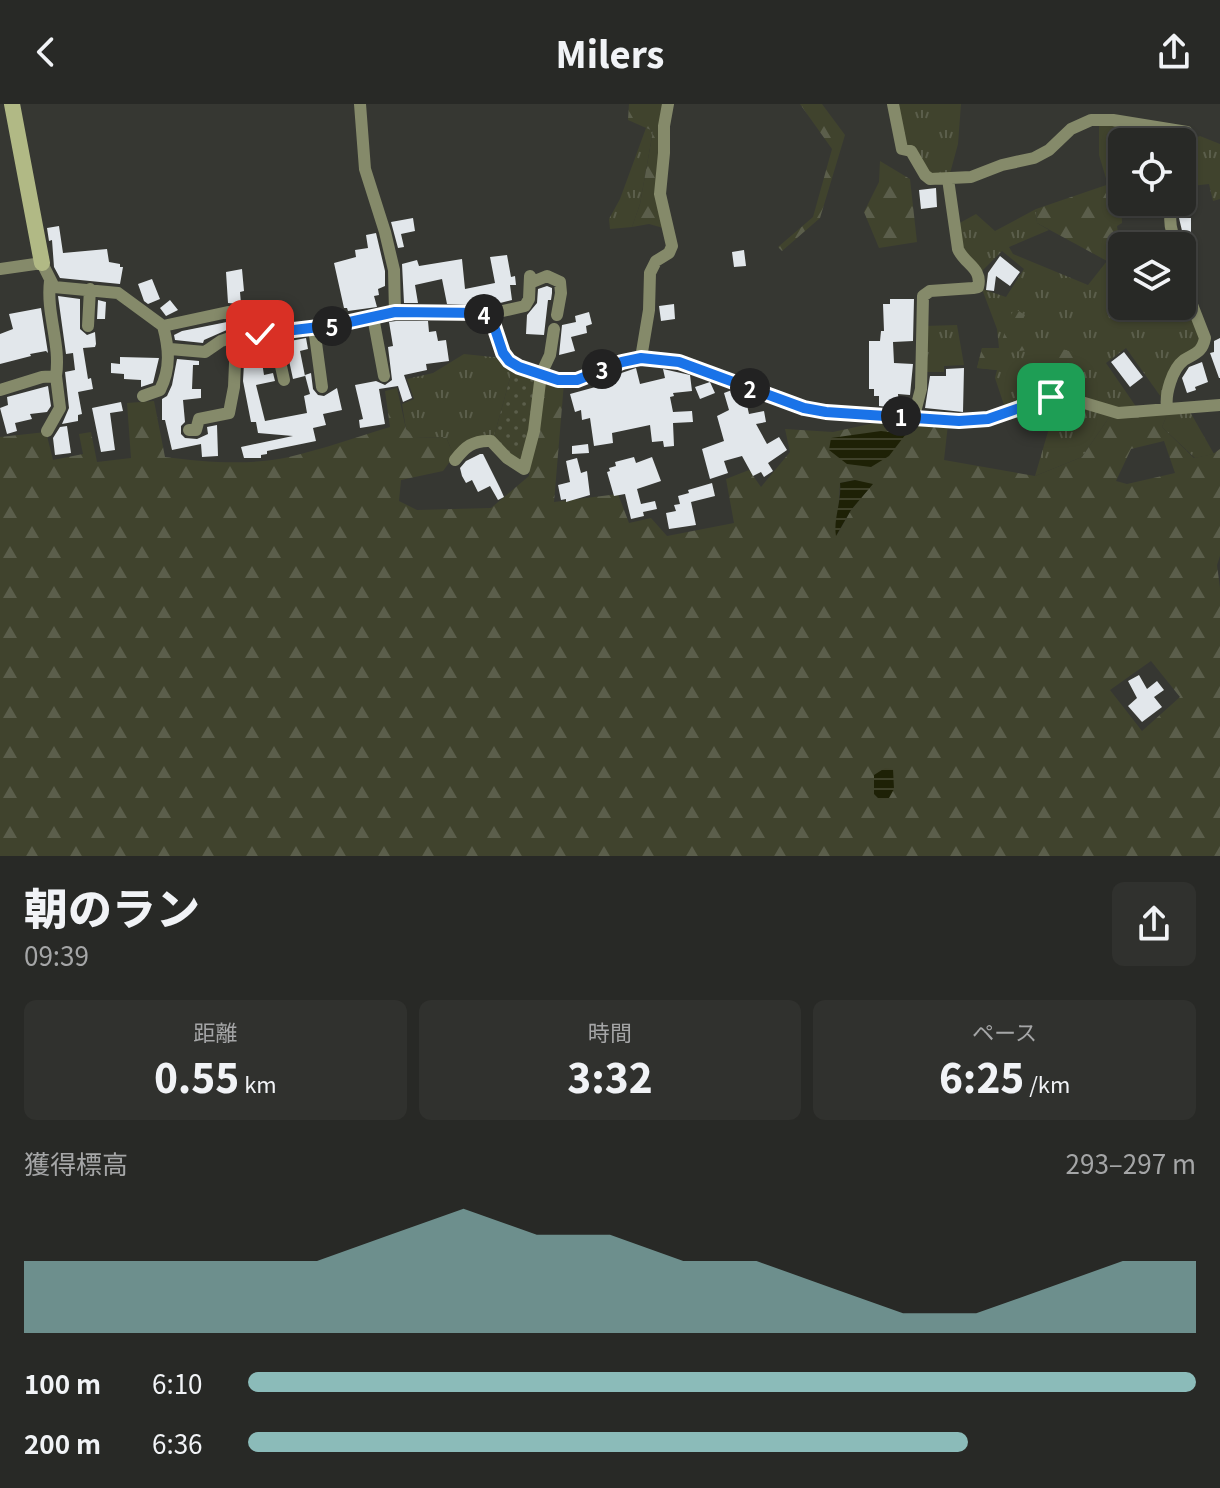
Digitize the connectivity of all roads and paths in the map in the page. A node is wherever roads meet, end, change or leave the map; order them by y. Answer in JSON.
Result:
{"nodes":[{"id":1,"x":12,"y":104,"type":"edge"},
{"id":2,"x":360,"y":104,"type":"edge"},
{"id":3,"x":668,"y":104,"type":"edge"},
{"id":4,"x":893,"y":104,"type":"edge"},
{"id":5,"x":1160,"y":128,"type":"edge"},
{"id":6,"x":948,"y":179,"type":"junction"},
{"id":7,"x":42,"y":263,"type":"junction"},
{"id":8,"x":0,"y":269,"type":"edge"},
{"id":9,"x":50,"y":281,"type":"junction"},
{"id":10,"x":90,"y":289,"type":"junction"},
{"id":11,"x":395,"y":312,"type":"junction"},
{"id":12,"x":1196,"y":313,"type":"edge"},
{"id":13,"x":557,"y":315,"type":"dead end"},
{"id":14,"x":373,"y":317,"type":"junction"},
{"id":15,"x":491,"y":317,"type":"junction"},
{"id":16,"x":88,"y":326,"type":"dead end"},
{"id":17,"x":163,"y":326,"type":"junction"},
{"id":18,"x":314,"y":328,"type":"junction"},
{"id":19,"x":554,"y":329,"type":"dead end"},
{"id":20,"x":243,"y":330,"type":"junction"},
{"id":21,"x":274,"y":334,"type":"junction"},
{"id":22,"x":170,"y":349,"type":"junction"},
{"id":23,"x":641,"y":358,"type":"junction"},
{"id":24,"x":541,"y":374,"type":"junction"},
{"id":25,"x":56,"y":376,"type":"junction"},
{"id":26,"x":384,"y":376,"type":"dead end"},
{"id":27,"x":284,"y":380,"type":"dead end"},
{"id":28,"x":322,"y":387,"type":"dead end"},
{"id":29,"x":0,"y":390,"type":"edge"},
{"id":30,"x":143,"y":396,"type":"dead end"},
{"id":31,"x":1220,"y":405,"type":"edge"},
{"id":32,"x":1167,"y":408,"type":"junction"},
{"id":33,"x":914,"y":416,"type":"junction"},
{"id":34,"x":189,"y":430,"type":"dead end"},
{"id":35,"x":47,"y":431,"type":"dead end"},
{"id":36,"x":455,"y":460,"type":"dead end"}],
"edges":[{"from":1,"to":7,"type":"street"},
{"from":2,"to":11,"type":"street"},
{"from":3,"to":23,"type":"street"},
{"from":4,"to":6,"type":"street"},
{"from":5,"to":6,"type":"street"},
{"from":6,"to":33,"type":"street"},
{"from":7,"to":8,"type":"street"},
{"from":7,"to":9,"type":"street"},
{"from":9,"to":10,"type":"street"},
{"from":9,"to":25,"type":"street"},
{"from":10,"to":16,"type":"street"},
{"from":10,"to":17,"type":"street"},
{"from":11,"to":14,"type":"street"},
{"from":11,"to":15,"type":"street"},
{"from":12,"to":32,"type":"street"},
{"from":13,"to":15,"type":"street"},
{"from":14,"to":18,"type":"street"},
{"from":14,"to":26,"type":"street"},
{"from":15,"to":24,"type":"street"},
{"from":17,"to":20,"type":"street"},
{"from":17,"to":22,"type":"street"},
{"from":18,"to":21,"type":"street"},
{"from":18,"to":28,"type":"street"},
{"from":19,"to":24,"type":"street"},
{"from":20,"to":21,"type":"street"},
{"from":20,"to":22,"type":"street"},
{"from":20,"to":34,"type":"street"},
{"from":21,"to":27,"type":"street"},
{"from":22,"to":30,"type":"street"},
{"from":23,"to":24,"type":"street"},
{"from":23,"to":33,"type":"street"},
{"from":24,"to":36,"type":"street"},
{"from":25,"to":29,"type":"street"},
{"from":25,"to":35,"type":"street"},
{"from":31,"to":32,"type":"street"},
{"from":32,"to":33,"type":"street"}]}
